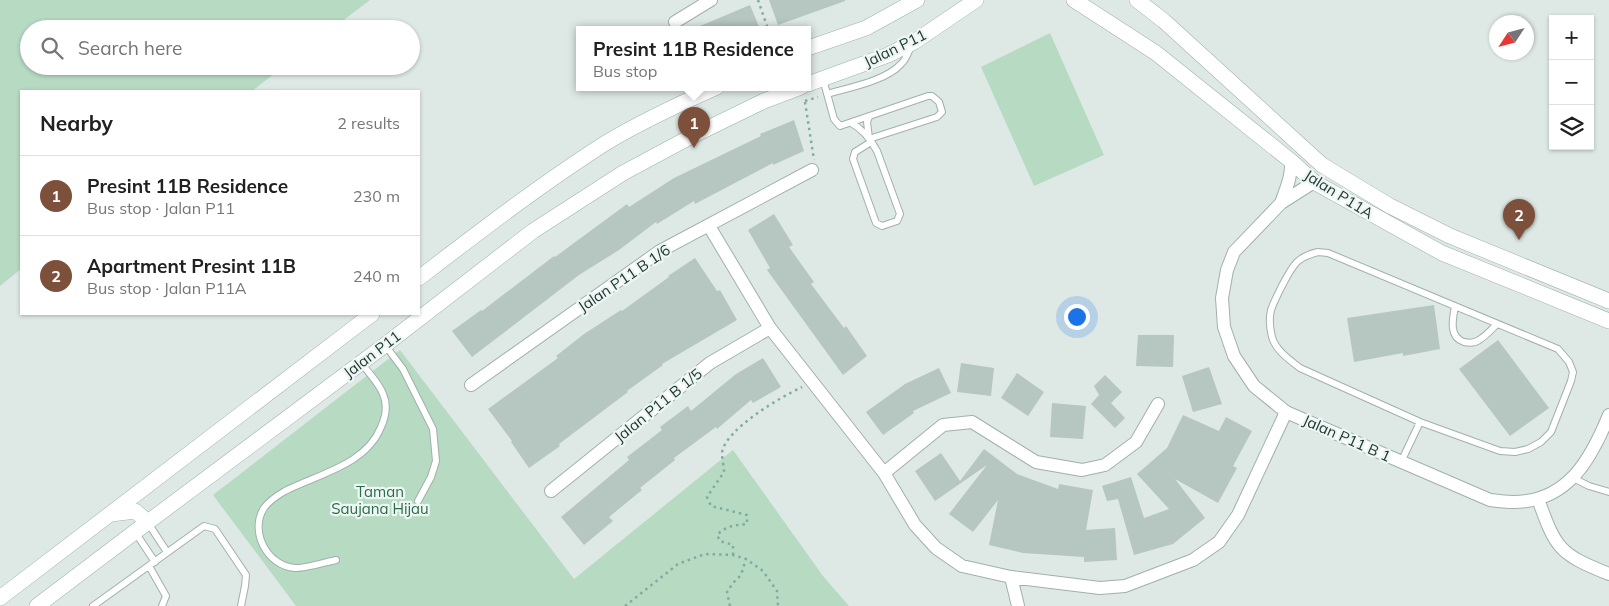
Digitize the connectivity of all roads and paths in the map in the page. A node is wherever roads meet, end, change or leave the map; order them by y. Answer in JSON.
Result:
{"nodes":[{"id":1,"x":711,"y":0,"type":"edge"},
{"id":2,"x":758,"y":0,"type":"edge"},
{"id":3,"x":917,"y":0,"type":"edge"},
{"id":4,"x":976,"y":0,"type":"edge"},
{"id":5,"x":1074,"y":0,"type":"edge"},
{"id":6,"x":1137,"y":0,"type":"edge"},
{"id":7,"x":675,"y":22,"type":"dead end"},
{"id":8,"x":767,"y":26,"type":"edge"},
{"id":9,"x":914,"y":42,"type":"junction"},
{"id":10,"x":811,"y":47,"type":"edge"},
{"id":11,"x":823,"y":79,"type":"junction"},
{"id":12,"x":811,"y":83,"type":"edge"},
{"id":13,"x":708,"y":91,"type":"edge"},
{"id":14,"x":790,"y":91,"type":"edge"},
{"id":15,"x":827,"y":94,"type":"junction"},
{"id":16,"x":805,"y":102,"type":"dead end"},
{"id":17,"x":869,"y":117,"type":"junction"},
{"id":18,"x":851,"y":124,"type":"junction"},
{"id":19,"x":870,"y":140,"type":"junction"},
{"id":20,"x":1290,"y":161,"type":"junction"},
{"id":21,"x":812,"y":170,"type":"joint"},
{"id":22,"x":1314,"y":182,"type":"junction"},
{"id":23,"x":1282,"y":203,"type":"junction"},
{"id":24,"x":709,"y":226,"type":"junction"},
{"id":25,"x":420,"y":277,"type":"edge"},
{"id":26,"x":1609,"y":301,"type":"edge"},
{"id":27,"x":1455,"y":306,"type":"junction"},
{"id":28,"x":371,"y":315,"type":"edge"},
{"id":29,"x":1609,"y":321,"type":"edge"},
{"id":30,"x":1497,"y":324,"type":"junction"},
{"id":31,"x":770,"y":328,"type":"junction"},
{"id":32,"x":386,"y":345,"type":"junction"},
{"id":33,"x":361,"y":363,"type":"junction"},
{"id":34,"x":812,"y":381,"type":"junction"},
{"id":35,"x":471,"y":385,"type":"dead end"},
{"id":36,"x":1158,"y":404,"type":"dead end"},
{"id":37,"x":1286,"y":412,"type":"junction"},
{"id":38,"x":1609,"y":414,"type":"edge"},
{"id":39,"x":1420,"y":422,"type":"junction"},
{"id":40,"x":1401,"y":462,"type":"junction"},
{"id":41,"x":884,"y":473,"type":"junction"},
{"id":42,"x":1573,"y":478,"type":"junction"},
{"id":43,"x":551,"y":490,"type":"dead end"},
{"id":44,"x":139,"y":491,"type":"junction"},
{"id":45,"x":1609,"y":492,"type":"edge"},
{"id":46,"x":1538,"y":499,"type":"junction"},
{"id":47,"x":418,"y":501,"type":"dead end"},
{"id":48,"x":129,"y":510,"type":"junction"},
{"id":49,"x":107,"y":515,"type":"junction"},
{"id":50,"x":148,"y":522,"type":"junction"},
{"id":51,"x":135,"y":531,"type":"junction"},
{"id":52,"x":167,"y":552,"type":"junction"},
{"id":53,"x":734,"y":555,"type":"junction"},
{"id":54,"x":746,"y":559,"type":"junction"},
{"id":55,"x":336,"y":560,"type":"dead end"},
{"id":56,"x":155,"y":562,"type":"junction"},
{"id":57,"x":149,"y":566,"type":"junction"},
{"id":58,"x":1609,"y":574,"type":"edge"},
{"id":59,"x":1011,"y":578,"type":"junction"},
{"id":60,"x":0,"y":598,"type":"edge"},
{"id":61,"x":38,"y":606,"type":"edge"},
{"id":62,"x":93,"y":606,"type":"edge"},
{"id":63,"x":162,"y":606,"type":"edge"},
{"id":64,"x":241,"y":606,"type":"edge"},
{"id":65,"x":625,"y":606,"type":"edge"},
{"id":66,"x":730,"y":606,"type":"edge"},
{"id":67,"x":778,"y":606,"type":"edge"},
{"id":68,"x":1018,"y":606,"type":"edge"}],
"edges":[{"from":1,"to":7,"type":"street"},
{"from":2,"to":8,"type":"path"},
{"from":3,"to":10,"type":"main road","name":"Jalan P11"},
{"from":4,"to":9,"type":"main road","name":"Jalan P11"},
{"from":5,"to":20,"type":"main road","name":"Jalan P11A"},
{"from":6,"to":26,"type":"main road","name":"Jalan P11A"},
{"from":9,"to":11,"type":"main road","name":"Jalan P11"},
{"from":9,"to":15,"type":"lane"},
{"from":11,"to":12,"type":"main road","name":"Jalan P11"},
{"from":11,"to":15,"type":"lane"},
{"from":13,"to":25,"type":"main road"},
{"from":14,"to":32,"type":"main road","name":"Jalan P11"},
{"from":15,"to":18,"type":"lane"},
{"from":16,"to":21,"type":"path"},
{"from":17,"to":18,"type":"lane"},
{"from":17,"to":19,"type":"lane"},
{"from":17,"to":19,"type":"lane"},
{"from":18,"to":19,"type":"lane"},
{"from":19,"to":19,"type":"lane"},
{"from":20,"to":22,"type":"main road","name":"Jalan P11A"},
{"from":20,"to":23,"type":"street","name":"Jalan P11 B 1"},
{"from":21,"to":24,"type":"street","name":"Jalan P11 B 1/6"},
{"from":22,"to":23,"type":"street","name":"Jalan P11 B 1"},
{"from":22,"to":29,"type":"main road","name":"Jalan P11A"},
{"from":23,"to":37,"type":"street","name":"Jalan P11 B 1"},
{"from":24,"to":31,"type":"street"},
{"from":24,"to":35,"type":"street","name":"Jalan P11 B 1/6"},
{"from":27,"to":30,"type":"lane"},
{"from":27,"to":30,"type":"lane"},
{"from":27,"to":39,"type":"lane"},
{"from":28,"to":44,"type":"main road"},
{"from":30,"to":39,"type":"lane"},
{"from":31,"to":34,"type":"street"},
{"from":31,"to":43,"type":"street","name":"Jalan P11 B 1/5"},
{"from":32,"to":33,"type":"main road","name":"Jalan P11"},
{"from":32,"to":47,"type":"lane"},
{"from":33,"to":50,"type":"main road","name":"Jalan P11"},
{"from":33,"to":55,"type":"lane"},
{"from":34,"to":41,"type":"street"},
{"from":34,"to":53,"type":"path"},
{"from":36,"to":41,"type":"street"},
{"from":37,"to":40,"type":"street","name":"Jalan P11 B 1"},
{"from":37,"to":59,"type":"street"},
{"from":38,"to":42,"type":"street","name":"Jalan P11 B 1"},
{"from":39,"to":40,"type":"lane"},
{"from":40,"to":46,"type":"street","name":"Jalan P11 B 1"},
{"from":41,"to":59,"type":"street"},
{"from":42,"to":45,"type":"lane"},
{"from":42,"to":46,"type":"street","name":"Jalan P11 B 1"},
{"from":44,"to":48,"type":"main road"},
{"from":44,"to":49,"type":"main road"},
{"from":46,"to":58,"type":"street"},
{"from":48,"to":49,"type":"main road"},
{"from":48,"to":50,"type":"main road"},
{"from":48,"to":51,"type":"main road"},
{"from":49,"to":60,"type":"main road"},
{"from":50,"to":51,"type":"main road","name":"Jalan P11"},
{"from":50,"to":52,"type":"lane"},
{"from":51,"to":56,"type":"lane"},
{"from":51,"to":61,"type":"main road","name":"Jalan P11"},
{"from":52,"to":56,"type":"lane"},
{"from":52,"to":64,"type":"lane"},
{"from":53,"to":54,"type":"path"},
{"from":53,"to":65,"type":"path"},
{"from":54,"to":66,"type":"path"},
{"from":54,"to":67,"type":"path"},
{"from":56,"to":57,"type":"lane"},
{"from":57,"to":62,"type":"lane"},
{"from":57,"to":63,"type":"lane"},
{"from":59,"to":68,"type":"street"}]}
